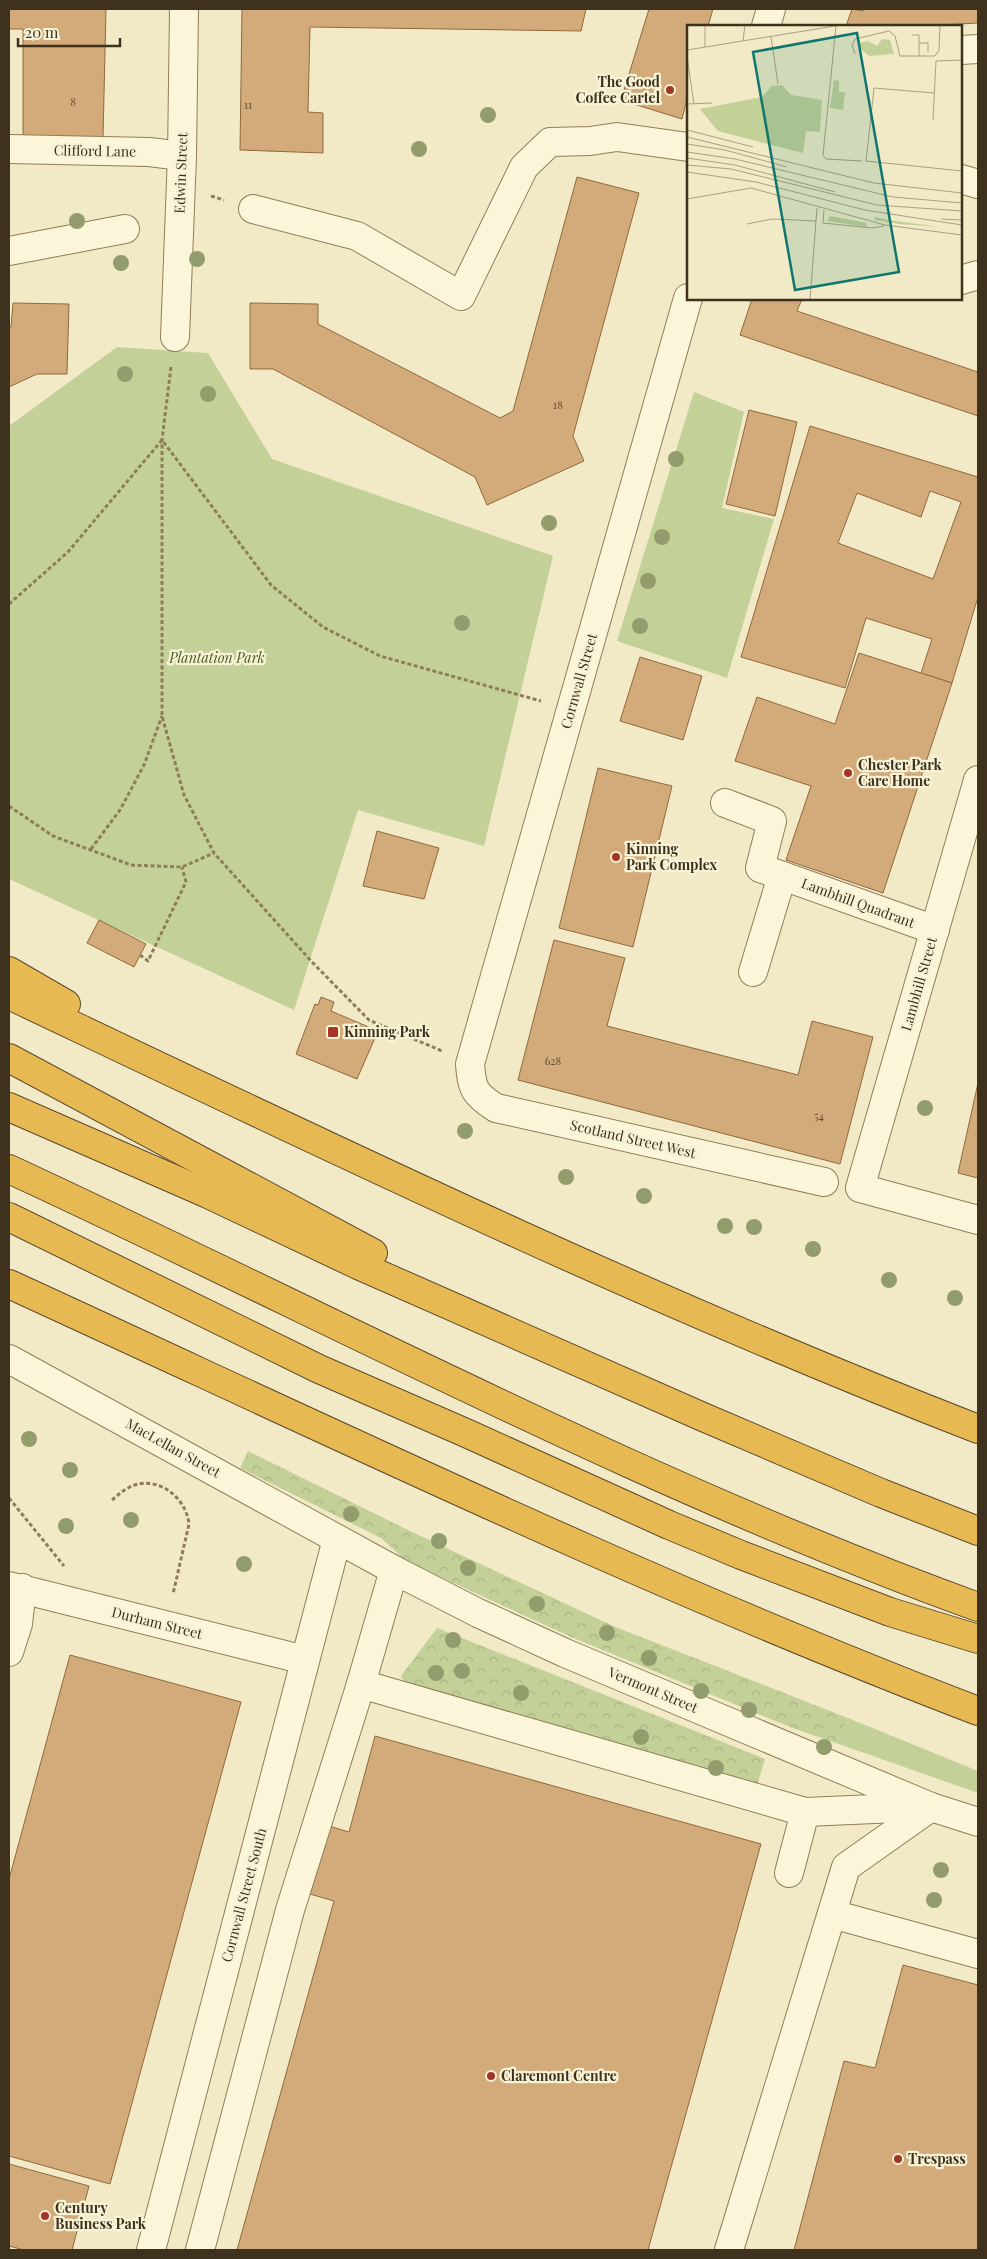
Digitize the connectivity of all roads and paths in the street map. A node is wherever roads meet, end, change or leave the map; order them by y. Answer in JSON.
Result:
{"nodes":[{"id":1,"x":184,"y":9,"type":"edge"},
{"id":2,"x":771,"y":9,"type":"edge"},
{"id":3,"x":766,"y":25,"type":"edge"},
{"id":4,"x":978,"y":49,"type":"edge"},
{"id":5,"x":962,"y":50,"type":"edge"},
{"id":6,"x":687,"y":147,"type":"edge"},
{"id":7,"x":9,"y":149,"type":"edge"},
{"id":8,"x":182,"y":156,"type":"junction"},
{"id":9,"x":962,"y":179,"type":"edge"},
{"id":10,"x":978,"y":184,"type":"edge"},
{"id":11,"x":181,"y":186,"type":"junction"},
{"id":12,"x":253,"y":209,"type":"joint"},
{"id":13,"x":125,"y":229,"type":"dead end"},
{"id":14,"x":9,"y":250,"type":"edge"},
{"id":15,"x":978,"y":275,"type":"edge"},
{"id":16,"x":962,"y":280,"type":"edge"},
{"id":17,"x":687,"y":300,"type":"edge"},
{"id":18,"x":175,"y":337,"type":"joint"},
{"id":19,"x":162,"y":440,"type":"junction"},
{"id":20,"x":9,"y":604,"type":"edge"},
{"id":21,"x":571,"y":710,"type":"junction"},
{"id":22,"x":162,"y":716,"type":"junction"},
{"id":23,"x":978,"y":780,"type":"edge"},
{"id":24,"x":725,"y":803,"type":"dead end"},
{"id":25,"x":9,"y":806,"type":"edge"},
{"id":26,"x":973,"y":818,"type":"edge"},
{"id":27,"x":90,"y":849,"type":"junction"},
{"id":28,"x":214,"y":853,"type":"junction"},
{"id":29,"x":182,"y":867,"type":"junction"},
{"id":30,"x":782,"y":876,"type":"junction"},
{"id":31,"x":935,"y":930,"type":"junction"},
{"id":32,"x":140,"y":956,"type":"dead end"},
{"id":33,"x":9,"y":971,"type":"edge"},
{"id":34,"x":753,"y":972,"type":"dead end"},
{"id":35,"x":9,"y":995,"type":"edge"},
{"id":36,"x":9,"y":1058,"type":"edge"},
{"id":37,"x":470,"y":1064,"type":"junction"},
{"id":38,"x":9,"y":1100,"type":"edge"},
{"id":39,"x":9,"y":1106,"type":"edge"},
{"id":40,"x":266,"y":1118,"type":"junction"},
{"id":41,"x":82,"y":1138,"type":"junction"},
{"id":42,"x":9,"y":1170,"type":"edge"},
{"id":43,"x":824,"y":1182,"type":"dead end"},
{"id":44,"x":9,"y":1217,"type":"edge"},
{"id":45,"x":978,"y":1220,"type":"edge"},
{"id":46,"x":9,"y":1284,"type":"edge"},
{"id":47,"x":563,"y":1356,"type":"junction"},
{"id":48,"x":9,"y":1359,"type":"edge"},
{"id":49,"x":978,"y":1430,"type":"edge"},
{"id":50,"x":9,"y":1498,"type":"edge"},
{"id":51,"x":112,"y":1500,"type":"dead end"},
{"id":52,"x":978,"y":1531,"type":"edge"},
{"id":53,"x":337,"y":1539,"type":"junction"},
{"id":54,"x":394,"y":1570,"type":"junction"},
{"id":55,"x":69,"y":1572,"type":"dead end"},
{"id":56,"x":16,"y":1587,"type":"edge"},
{"id":57,"x":978,"y":1607,"type":"edge"},
{"id":58,"x":165,"y":1625,"type":"junction"},
{"id":59,"x":978,"y":1639,"type":"edge"},
{"id":60,"x":9,"y":1652,"type":"edge"},
{"id":61,"x":306,"y":1660,"type":"junction"},
{"id":62,"x":361,"y":1684,"type":"junction"},
{"id":63,"x":978,"y":1711,"type":"edge"},
{"id":64,"x":931,"y":1807,"type":"junction"},
{"id":65,"x":805,"y":1812,"type":"junction"},
{"id":66,"x":978,"y":1822,"type":"edge"},
{"id":67,"x":790,"y":1873,"type":"dead end"},
{"id":68,"x":832,"y":1914,"type":"junction"},
{"id":69,"x":978,"y":1954,"type":"edge"},
{"id":70,"x":151,"y":2250,"type":"edge"},
{"id":71,"x":200,"y":2250,"type":"edge"},
{"id":72,"x":729,"y":2250,"type":"edge"}],
"edges":[{"from":1,"to":8,"type":"street","name":"Edwin Street"},
{"from":2,"to":3,"type":"street"},
{"from":4,"to":5,"type":"street"},
{"from":6,"to":12,"type":"street"},
{"from":7,"to":8,"type":"street","name":"Clifford Lane"},
{"from":8,"to":11,"type":"street","name":"Edwin Street"},
{"from":9,"to":10,"type":"street"},
{"from":11,"to":12,"type":"path"},
{"from":11,"to":18,"type":"street","name":"Edwin Street"},
{"from":13,"to":14,"type":"street"},
{"from":15,"to":16,"type":"street"},
{"from":17,"to":21,"type":"street","name":"Cornwall Street"},
{"from":18,"to":19,"type":"path"},
{"from":19,"to":20,"type":"path"},
{"from":19,"to":21,"type":"path"},
{"from":19,"to":22,"type":"path"},
{"from":21,"to":37,"type":"street","name":"Cornwall Street"},
{"from":22,"to":27,"type":"path"},
{"from":22,"to":28,"type":"path"},
{"from":23,"to":26,"type":"street","name":"Lambhill Street"},
{"from":24,"to":30,"type":"street","name":"Lambhill Quadrant"},
{"from":25,"to":27,"type":"path"},
{"from":26,"to":31,"type":"street","name":"Lambhill Street"},
{"from":27,"to":29,"type":"path"},
{"from":28,"to":29,"type":"path"},
{"from":28,"to":37,"type":"path"},
{"from":29,"to":32,"type":"path"},
{"from":30,"to":31,"type":"street","name":"Lambhill Quadrant"},
{"from":30,"to":34,"type":"street"},
{"from":31,"to":45,"type":"street","name":"Lambhill Street"},
{"from":33,"to":40,"type":"highway"},
{"from":35,"to":40,"type":"highway"},
{"from":36,"to":47,"type":"highway"},
{"from":37,"to":43,"type":"street","name":"Scotland Street West"},
{"from":38,"to":41,"type":"highway"},
{"from":39,"to":41,"type":"highway"},
{"from":40,"to":49,"type":"highway"},
{"from":41,"to":47,"type":"highway"},
{"from":42,"to":57,"type":"highway"},
{"from":44,"to":59,"type":"highway"},
{"from":46,"to":63,"type":"highway"},
{"from":47,"to":52,"type":"highway"},
{"from":48,"to":53,"type":"street","name":"MacLellan Street"},
{"from":50,"to":55,"type":"path"},
{"from":51,"to":58,"type":"path"},
{"from":53,"to":54,"type":"street","name":"Vermont Street"},
{"from":53,"to":61,"type":"street","name":"Cornwall Street South"},
{"from":54,"to":62,"type":"street"},
{"from":54,"to":64,"type":"street","name":"Vermont Street"},
{"from":56,"to":58,"type":"street","name":"Durham Street"},
{"from":56,"to":60,"type":"street"},
{"from":58,"to":61,"type":"street","name":"Durham Street"},
{"from":61,"to":70,"type":"street","name":"Cornwall Street South"},
{"from":62,"to":65,"type":"street"},
{"from":62,"to":71,"type":"street"},
{"from":64,"to":65,"type":"street"},
{"from":64,"to":66,"type":"street","name":"Vermont Street"},
{"from":64,"to":68,"type":"street"},
{"from":65,"to":67,"type":"street"},
{"from":68,"to":69,"type":"street"},
{"from":68,"to":72,"type":"street"}]}
